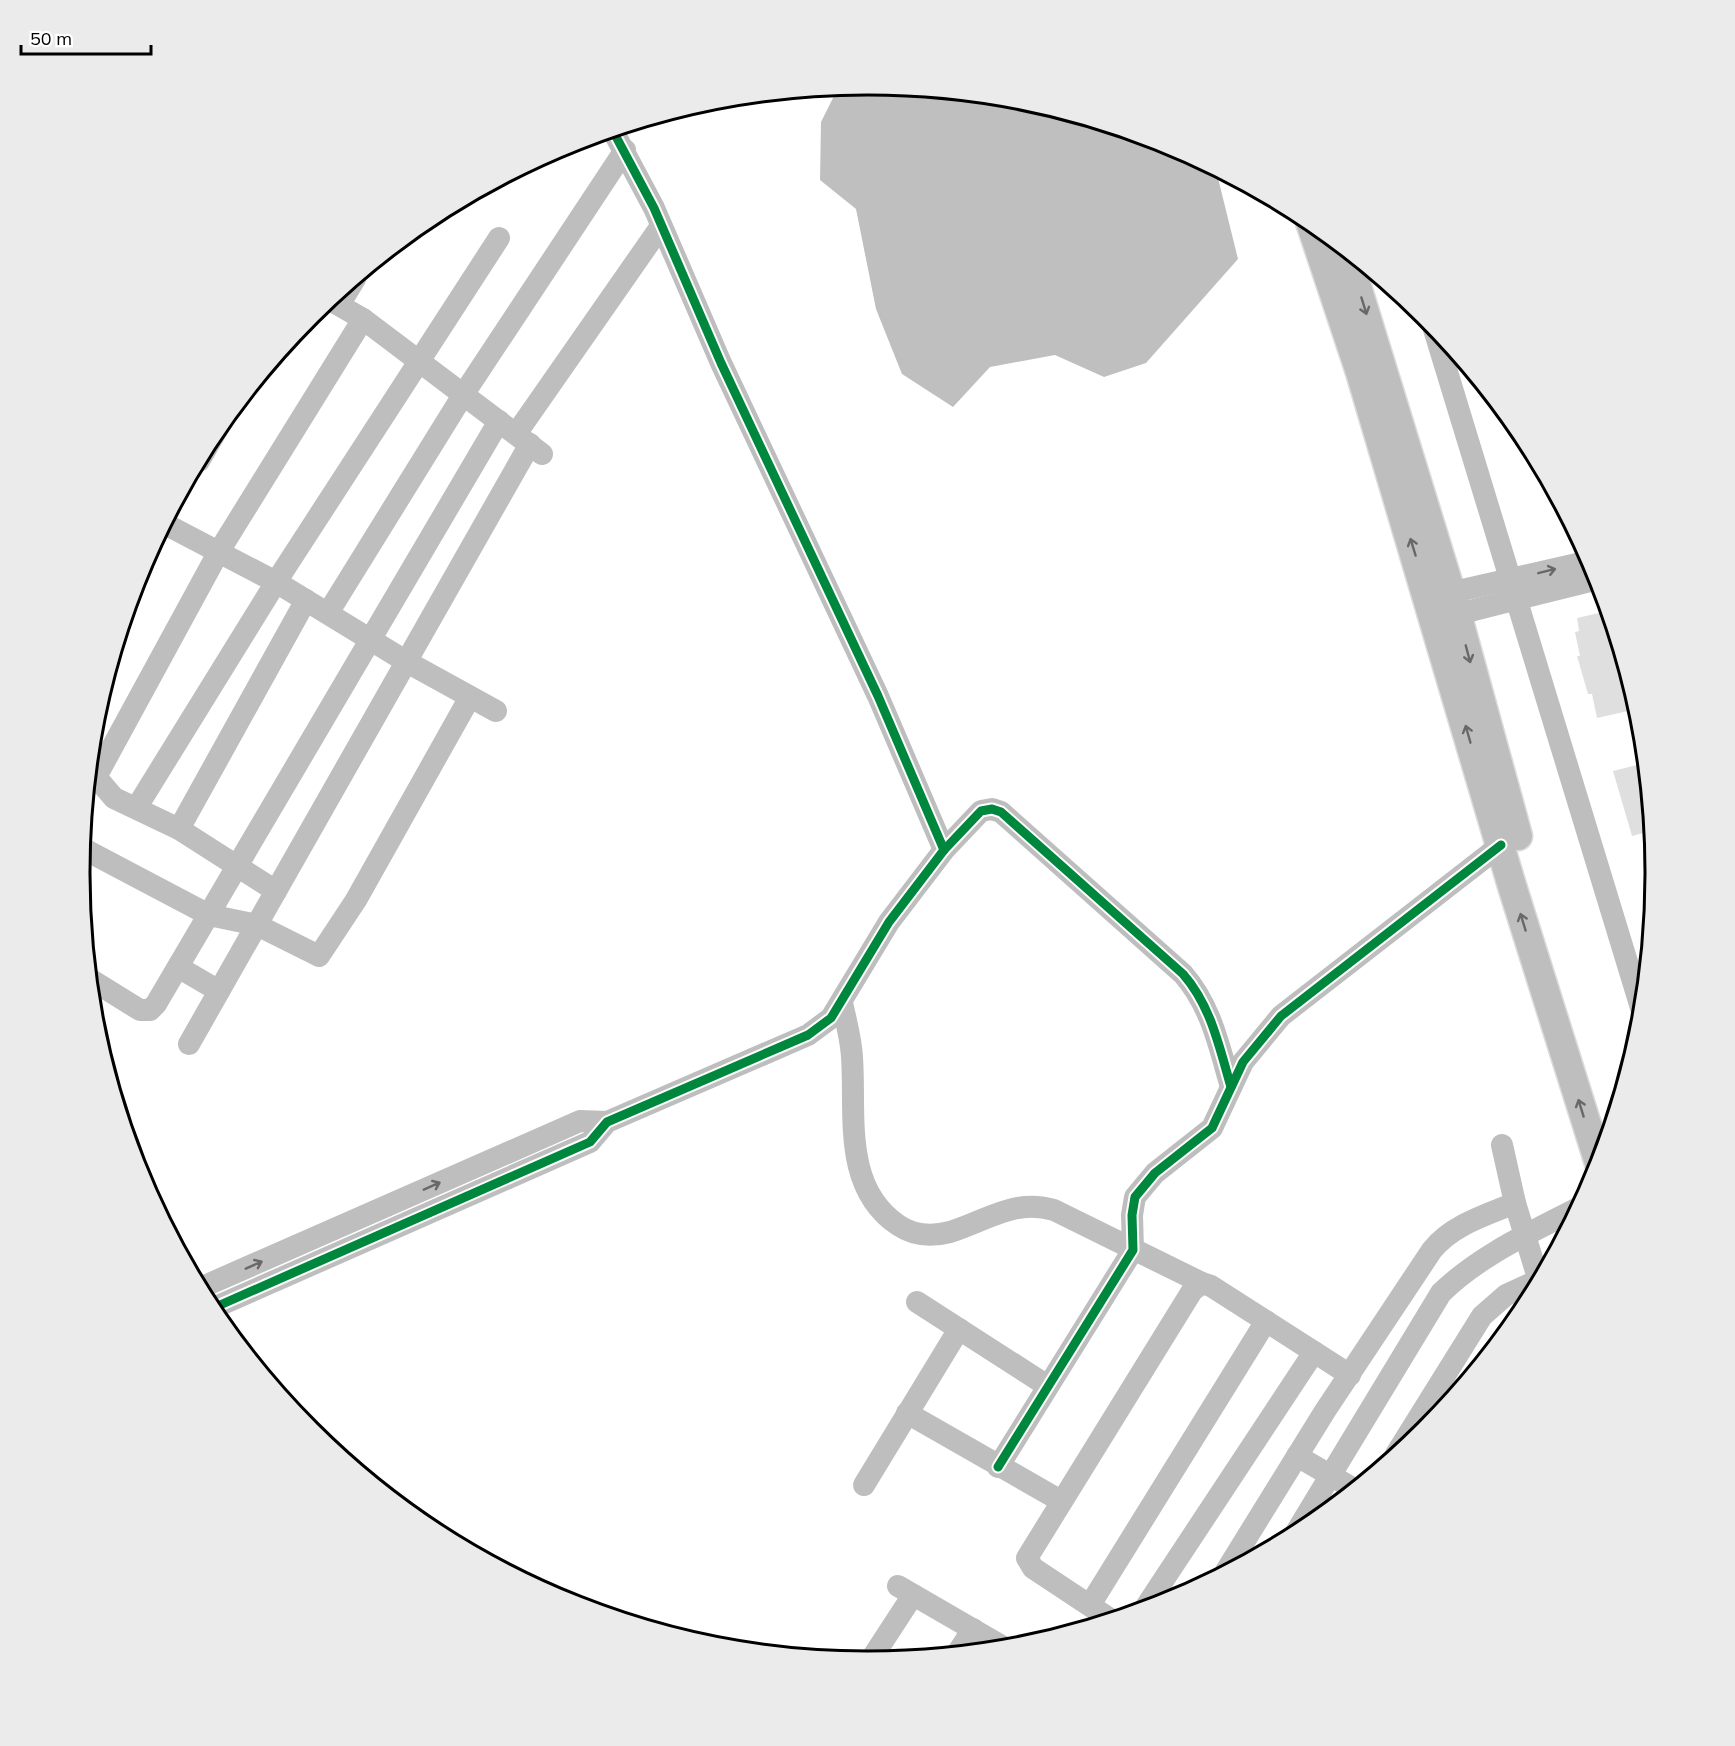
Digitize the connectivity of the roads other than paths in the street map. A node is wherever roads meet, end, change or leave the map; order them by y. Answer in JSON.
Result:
{"nodes":[{"id":1,"x":618,"y":137,"type":"edge"},
{"id":2,"x":625,"y":150,"type":"junction"},
{"id":3,"x":661,"y":226,"type":"junction"},
{"id":4,"x":499,"y":238,"type":"dead end"},
{"id":5,"x":1315,"y":238,"type":"edge"},
{"id":6,"x":1358,"y":270,"type":"edge"},
{"id":7,"x":338,"y":304,"type":"edge"},
{"id":8,"x":363,"y":319,"type":"junction"},
{"id":9,"x":1439,"y":346,"type":"edge"},
{"id":10,"x":418,"y":360,"type":"junction"},
{"id":11,"x":463,"y":394,"type":"junction"},
{"id":12,"x":522,"y":439,"type":"junction"},
{"id":13,"x":171,"y":527,"type":"edge"},
{"id":14,"x":218,"y":553,"type":"junction"},
{"id":15,"x":1581,"y":564,"type":"edge"},
{"id":16,"x":1588,"y":580,"type":"edge"},
{"id":17,"x":276,"y":582,"type":"junction"},
{"id":18,"x":1512,"y":590,"type":"junction"},
{"id":19,"x":306,"y":600,"type":"junction"},
{"id":20,"x":1443,"y":606,"type":"junction"},
{"id":21,"x":328,"y":613,"type":"junction"},
{"id":22,"x":370,"y":639,"type":"junction"},
{"id":23,"x":407,"y":662,"type":"junction"},
{"id":24,"x":470,"y":697,"type":"junction"},
{"id":25,"x":496,"y":711,"type":"dead end"},
{"id":26,"x":97,"y":776,"type":"edge"},
{"id":27,"x":96,"y":778,"type":"edge"},
{"id":28,"x":140,"y":802,"type":"dead end"},
{"id":29,"x":179,"y":829,"type":"junction"},
{"id":30,"x":1501,"y":845,"type":"junction"},
{"id":31,"x":944,"y":850,"type":"junction"},
{"id":32,"x":91,"y":853,"type":"edge"},
{"id":33,"x":236,"y":867,"type":"junction"},
{"id":34,"x":276,"y":891,"type":"junction"},
{"id":35,"x":209,"y":915,"type":"junction"},
{"id":36,"x":257,"y":925,"type":"junction"},
{"id":37,"x":178,"y":967,"type":"junction"},
{"id":38,"x":99,"y":984,"type":"edge"},
{"id":39,"x":1635,"y":990,"type":"edge"},
{"id":40,"x":219,"y":991,"type":"junction"},
{"id":41,"x":842,"y":1003,"type":"junction"},
{"id":42,"x":189,"y":1044,"type":"dead end"},
{"id":43,"x":1231,"y":1087,"type":"junction"},
{"id":44,"x":1605,"y":1119,"type":"edge"},
{"id":45,"x":607,"y":1122,"type":"junction"},
{"id":46,"x":1502,"y":1145,"type":"dead end"},
{"id":47,"x":1594,"y":1149,"type":"edge"},
{"id":48,"x":1515,"y":1203,"type":"junction"},
{"id":49,"x":1566,"y":1214,"type":"edge"},
{"id":50,"x":1525,"y":1235,"type":"junction"},
{"id":51,"x":1133,"y":1250,"type":"junction"},
{"id":52,"x":1536,"y":1270,"type":"edge"},
{"id":53,"x":1202,"y":1283,"type":"junction"},
{"id":54,"x":208,"y":1284,"type":"edge"},
{"id":55,"x":1526,"y":1286,"type":"edge"},
{"id":56,"x":917,"y":1302,"type":"dead end"},
{"id":57,"x":221,"y":1305,"type":"edge"},
{"id":58,"x":1266,"y":1321,"type":"junction"},
{"id":59,"x":959,"y":1329,"type":"junction"},
{"id":60,"x":1314,"y":1352,"type":"junction"},
{"id":61,"x":1350,"y":1375,"type":"junction"},
{"id":62,"x":1046,"y":1385,"type":"junction"},
{"id":63,"x":907,"y":1413,"type":"junction"},
{"id":64,"x":1413,"y":1427,"type":"edge"},
{"id":65,"x":1297,"y":1456,"type":"junction"},
{"id":66,"x":998,"y":1467,"type":"junction"},
{"id":67,"x":1331,"y":1475,"type":"junction"},
{"id":68,"x":1348,"y":1484,"type":"edge"},
{"id":69,"x":864,"y":1485,"type":"dead end"},
{"id":70,"x":1061,"y":1501,"type":"junction"},
{"id":71,"x":1308,"y":1513,"type":"edge"},
{"id":72,"x":1233,"y":1558,"type":"edge"},
{"id":73,"x":1153,"y":1595,"type":"edge"},
{"id":74,"x":1090,"y":1605,"type":"junction"},
{"id":75,"x":1102,"y":1614,"type":"edge"},
{"id":76,"x":973,"y":1629,"type":"junction"},
{"id":77,"x":993,"y":1640,"type":"edge"},
{"id":78,"x":963,"y":1645,"type":"edge"},
{"id":79,"x":875,"y":1651,"type":"edge"}],
"edges":[{"from":1,"to":2,"type":"street"},
{"from":2,"to":3,"type":"street"},
{"from":2,"to":11,"type":"street"},
{"from":3,"to":12,"type":"street"},
{"from":3,"to":31,"type":"street"},
{"from":4,"to":10,"type":"street"},
{"from":20,"to":5,"type":"main road","one_way":true},
{"from":6,"to":20,"type":"main road","one_way":true},
{"from":7,"to":8,"type":"street"},
{"from":8,"to":10,"type":"street"},
{"from":8,"to":14,"type":"street"},
{"from":9,"to":18,"type":"street"},
{"from":10,"to":11,"type":"street"},
{"from":10,"to":17,"type":"street"},
{"from":11,"to":12,"type":"street"},
{"from":11,"to":21,"type":"street"},
{"from":12,"to":22,"type":"street"},
{"from":12,"to":23,"type":"street"},
{"from":13,"to":14,"type":"street"},
{"from":14,"to":17,"type":"street"},
{"from":14,"to":26,"type":"street"},
{"from":18,"to":15,"type":"street","one_way":true},
{"from":16,"to":18,"type":"street"},
{"from":17,"to":19,"type":"street"},
{"from":17,"to":28,"type":"street"},
{"from":18,"to":20,"type":"street"},
{"from":18,"to":39,"type":"street"},
{"from":19,"to":21,"type":"street"},
{"from":19,"to":29,"type":"street"},
{"from":30,"to":20,"type":"main road","one_way":true},
{"from":20,"to":44,"type":"main road","one_way":true},
{"from":21,"to":22,"type":"street"},
{"from":22,"to":23,"type":"street"},
{"from":22,"to":33,"type":"street"},
{"from":23,"to":24,"type":"street"},
{"from":23,"to":34,"type":"street"},
{"from":24,"to":25,"type":"street"},
{"from":24,"to":36,"type":"street"},
{"from":27,"to":29,"type":"street"},
{"from":29,"to":33,"type":"street"},
{"from":30,"to":43,"type":"street"},
{"from":47,"to":30,"type":"main road","one_way":true},
{"from":31,"to":41,"type":"street"},
{"from":31,"to":43,"type":"street"},
{"from":32,"to":35,"type":"street"},
{"from":33,"to":34,"type":"street"},
{"from":33,"to":35,"type":"street"},
{"from":34,"to":36,"type":"street"},
{"from":35,"to":36,"type":"street"},
{"from":35,"to":37,"type":"street"},
{"from":36,"to":40,"type":"street"},
{"from":37,"to":38,"type":"street"},
{"from":37,"to":40,"type":"street"},
{"from":40,"to":42,"type":"street"},
{"from":41,"to":45,"type":"street"},
{"from":41,"to":51,"type":"street"},
{"from":43,"to":51,"type":"street"},
{"from":54,"to":45,"type":"street","one_way":true},
{"from":45,"to":57,"type":"street"},
{"from":46,"to":48,"type":"street"},
{"from":48,"to":50,"type":"street"},
{"from":48,"to":61,"type":"street"},
{"from":49,"to":50,"type":"street"},
{"from":50,"to":52,"type":"street"},
{"from":50,"to":67,"type":"street"},
{"from":51,"to":53,"type":"street"},
{"from":51,"to":62,"type":"street"},
{"from":53,"to":58,"type":"street"},
{"from":53,"to":70,"type":"street"},
{"from":55,"to":64,"type":"street"},
{"from":56,"to":59,"type":"street"},
{"from":58,"to":60,"type":"street"},
{"from":58,"to":74,"type":"street"},
{"from":59,"to":62,"type":"street"},
{"from":59,"to":63,"type":"street"},
{"from":60,"to":61,"type":"street"},
{"from":60,"to":73,"type":"street"},
{"from":61,"to":65,"type":"street"},
{"from":62,"to":66,"type":"street"},
{"from":63,"to":66,"type":"street"},
{"from":63,"to":69,"type":"street"},
{"from":65,"to":67,"type":"street"},
{"from":65,"to":72,"type":"street"},
{"from":66,"to":70,"type":"street"},
{"from":67,"to":68,"type":"street"},
{"from":67,"to":71,"type":"street"},
{"from":70,"to":74,"type":"street"},
{"from":74,"to":75,"type":"street"},
{"from":76,"to":77,"type":"street"},
{"from":76,"to":78,"type":"street"},
{"from":76,"to":79,"type":"street"}]}
